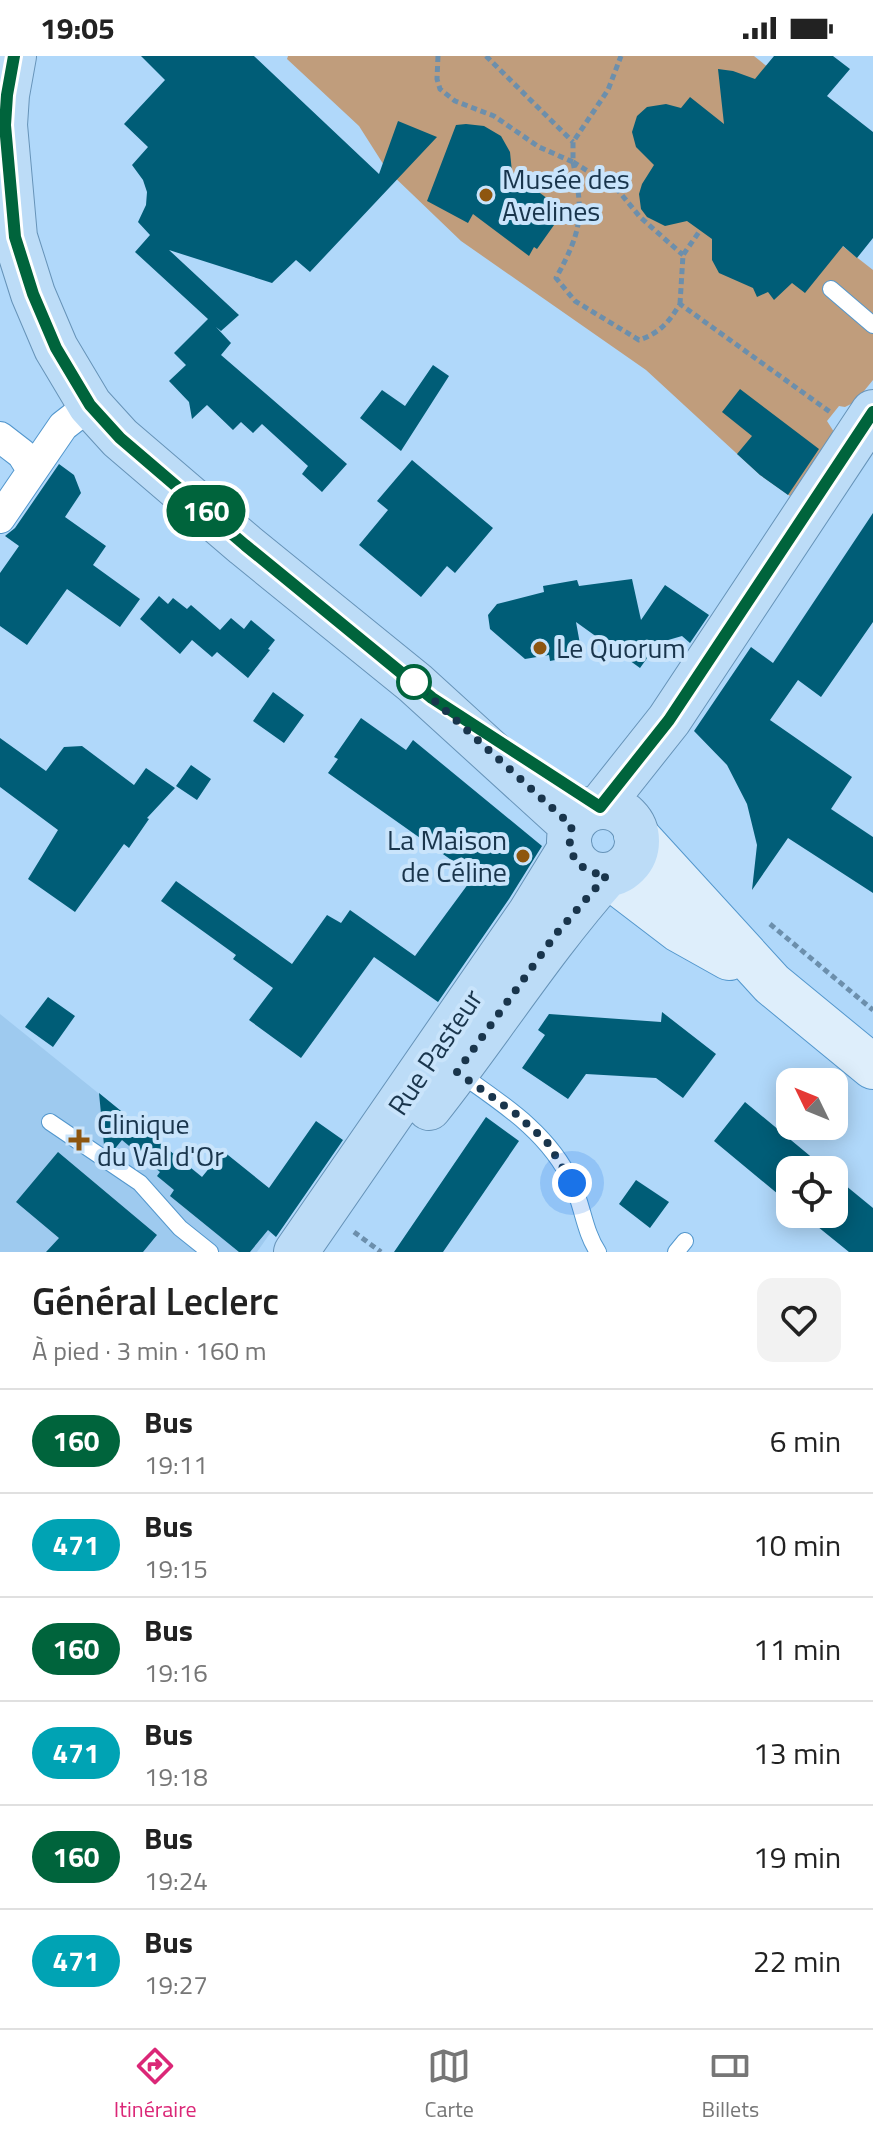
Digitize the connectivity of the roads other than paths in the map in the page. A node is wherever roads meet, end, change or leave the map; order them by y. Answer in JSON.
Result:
{"nodes":[{"id":1,"x":8,"y":62,"type":"edge"},
{"id":2,"x":831,"y":289,"type":"dead end"},
{"id":3,"x":873,"y":325,"type":"edge"},
{"id":4,"x":90,"y":405,"type":"junction"},
{"id":5,"x":866,"y":422,"type":"edge"},
{"id":6,"x":0,"y":437,"type":"edge"},
{"id":7,"x":32,"y":470,"type":"junction"},
{"id":8,"x":0,"y":518,"type":"edge"},
{"id":9,"x":669,"y":720,"type":"junction"},
{"id":10,"x":581,"y":827,"type":"junction"},
{"id":11,"x":636,"y":835,"type":"junction"},
{"id":12,"x":607,"y":875,"type":"junction"},
{"id":13,"x":772,"y":984,"type":"junction"},
{"id":14,"x":873,"y":1067,"type":"edge"},
{"id":15,"x":457,"y":1072,"type":"junction"},
{"id":16,"x":50,"y":1122,"type":"dead end"},
{"id":17,"x":340,"y":1240,"type":"edge"},
{"id":18,"x":210,"y":1252,"type":"edge"},
{"id":19,"x":296,"y":1252,"type":"edge"},
{"id":20,"x":598,"y":1252,"type":"edge"}],
"edges":[{"from":1,"to":4,"type":"main road"},
{"from":2,"to":3,"type":"lane"},
{"from":4,"to":7,"type":"street"},
{"from":4,"to":10,"type":"main road"},
{"from":5,"to":9,"type":"main road"},
{"from":6,"to":7,"type":"street"},
{"from":7,"to":8,"type":"street"},
{"from":9,"to":10,"type":"main road","name":"Rue Pasteur"},
{"from":9,"to":11,"type":"main road"},
{"from":10,"to":11,"type":"main road"},
{"from":10,"to":12,"type":"main road"},
{"from":10,"to":19,"type":"main road","name":"Rue Pasteur"},
{"from":11,"to":12,"type":"main road"},
{"from":11,"to":13,"type":"main road"},
{"from":12,"to":13,"type":"main road"},
{"from":12,"to":15,"type":"main road","name":"Rue Pasteur"},
{"from":13,"to":14,"type":"main road"},
{"from":15,"to":17,"type":"main road","name":"Rue Pasteur"},
{"from":15,"to":20,"type":"lane"},
{"from":16,"to":18,"type":"lane"}]}
